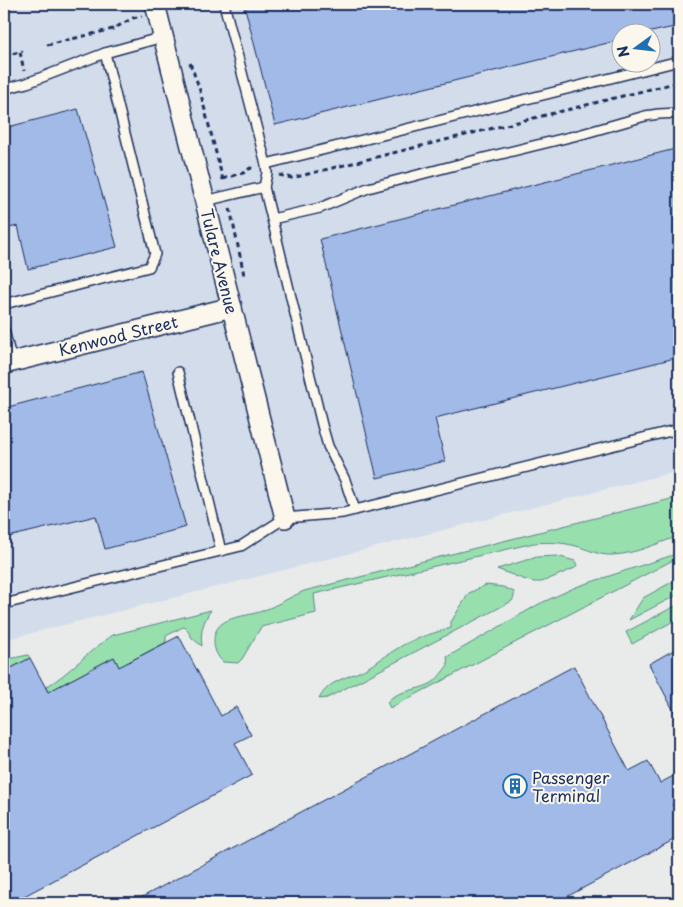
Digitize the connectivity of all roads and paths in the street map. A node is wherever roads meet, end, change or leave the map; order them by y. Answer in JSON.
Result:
{"nodes":[{"id":1,"x":224,"y":4,"type":"edge"},
{"id":2,"x":148,"y":10,"type":"edge"},
{"id":3,"x":163,"y":37,"type":"junction"},
{"id":4,"x":47,"y":45,"type":"dead end"},
{"id":5,"x":105,"y":53,"type":"junction"},
{"id":6,"x":4,"y":56,"type":"edge"},
{"id":7,"x":679,"y":61,"type":"edge"},
{"id":8,"x":190,"y":62,"type":"dead end"},
{"id":9,"x":25,"y":74,"type":"dead end"},
{"id":10,"x":679,"y":82,"type":"edge"},
{"id":11,"x":4,"y":89,"type":"edge"},
{"id":12,"x":679,"y":113,"type":"edge"},
{"id":13,"x":267,"y":168,"type":"junction"},
{"id":14,"x":223,"y":179,"type":"junction"},
{"id":15,"x":264,"y":187,"type":"junction"},
{"id":16,"x":227,"y":196,"type":"junction"},
{"id":17,"x":205,"y":201,"type":"junction"},
{"id":18,"x":272,"y":219,"type":"junction"},
{"id":19,"x":245,"y":281,"type":"dead end"},
{"id":20,"x":4,"y":304,"type":"edge"},
{"id":21,"x":232,"y":307,"type":"junction"},
{"id":22,"x":4,"y":330,"type":"edge"},
{"id":23,"x":8,"y":363,"type":"edge"},
{"id":24,"x":178,"y":372,"type":"dead end"},
{"id":25,"x":679,"y":429,"type":"edge"},
{"id":26,"x":355,"y":510,"type":"junction"},
{"id":27,"x":285,"y":518,"type":"junction"},
{"id":28,"x":221,"y":551,"type":"junction"},
{"id":29,"x":4,"y":604,"type":"edge"}],
"edges":[{"from":1,"to":13,"type":"lane"},
{"from":2,"to":3,"type":"street","name":"Tulare Avenue"},
{"from":2,"to":4,"type":"path"},
{"from":3,"to":5,"type":"lane"},
{"from":3,"to":17,"type":"street","name":"Tulare Avenue"},
{"from":5,"to":11,"type":"lane"},
{"from":5,"to":20,"type":"lane"},
{"from":6,"to":9,"type":"path"},
{"from":7,"to":13,"type":"lane"},
{"from":8,"to":14,"type":"path"},
{"from":10,"to":13,"type":"path"},
{"from":12,"to":18,"type":"lane"},
{"from":13,"to":14,"type":"path"},
{"from":13,"to":15,"type":"lane"},
{"from":14,"to":16,"type":"path"},
{"from":15,"to":16,"type":"lane"},
{"from":15,"to":18,"type":"lane"},
{"from":16,"to":17,"type":"lane"},
{"from":16,"to":19,"type":"path"},
{"from":17,"to":21,"type":"street","name":"Tulare Avenue"},
{"from":18,"to":26,"type":"lane"},
{"from":21,"to":23,"type":"street","name":"Kenwood Street"},
{"from":21,"to":27,"type":"street","name":"Tulare Avenue"},
{"from":22,"to":23,"type":"lane"},
{"from":24,"to":28,"type":"lane"},
{"from":25,"to":26,"type":"lane"},
{"from":26,"to":27,"type":"lane"},
{"from":27,"to":28,"type":"lane"},
{"from":28,"to":29,"type":"lane"}]}
